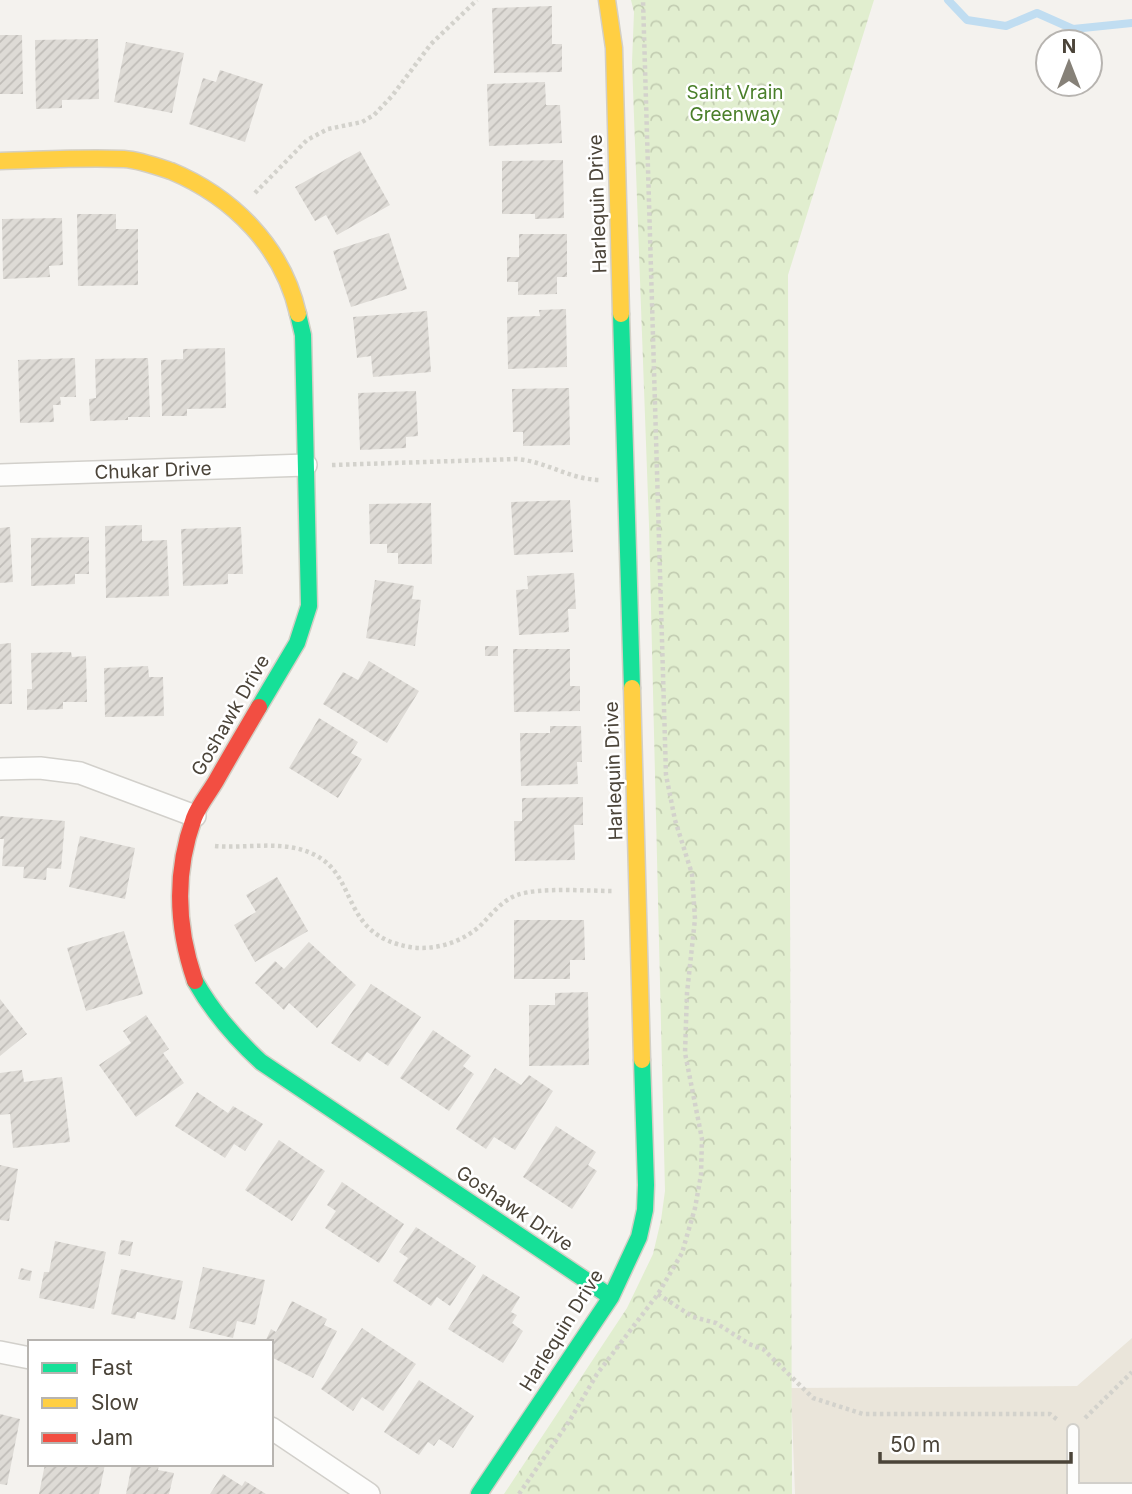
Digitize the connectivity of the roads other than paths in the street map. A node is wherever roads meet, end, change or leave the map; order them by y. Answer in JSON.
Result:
{"nodes":[{"id":1,"x":607,"y":0,"type":"edge"},
{"id":2,"x":0,"y":161,"type":"edge"},
{"id":3,"x":306,"y":466,"type":"junction"},
{"id":4,"x":0,"y":475,"type":"edge"},
{"id":5,"x":0,"y":769,"type":"edge"},
{"id":6,"x":195,"y":816,"type":"junction"},
{"id":7,"x":611,"y":1297,"type":"junction"},
{"id":8,"x":0,"y":1352,"type":"edge"},
{"id":9,"x":28,"y":1358,"type":"edge"},
{"id":10,"x":273,"y":1429,"type":"edge"},
{"id":11,"x":1073,"y":1430,"type":"road end"},
{"id":12,"x":1132,"y":1489,"type":"edge"},
{"id":13,"x":1073,"y":1492,"type":"edge"},
{"id":14,"x":369,"y":1494,"type":"edge"},
{"id":15,"x":479,"y":1494,"type":"edge"}],
"edges":[{"from":1,"to":7,"type":"street","name":"Harlequin Drive"},
{"from":2,"to":3,"type":"street","name":"Goshawk Drive"},
{"from":3,"to":4,"type":"street","name":"Chukar Drive"},
{"from":3,"to":6,"type":"street","name":"Goshawk Drive"},
{"from":5,"to":6,"type":"street"},
{"from":6,"to":7,"type":"street","name":"Goshawk Drive"},
{"from":7,"to":15,"type":"street","name":"Harlequin Drive"},
{"from":8,"to":9,"type":"street"},
{"from":10,"to":14,"type":"street"},
{"from":11,"to":13,"type":"lane"},
{"from":12,"to":13,"type":"lane"}]}
